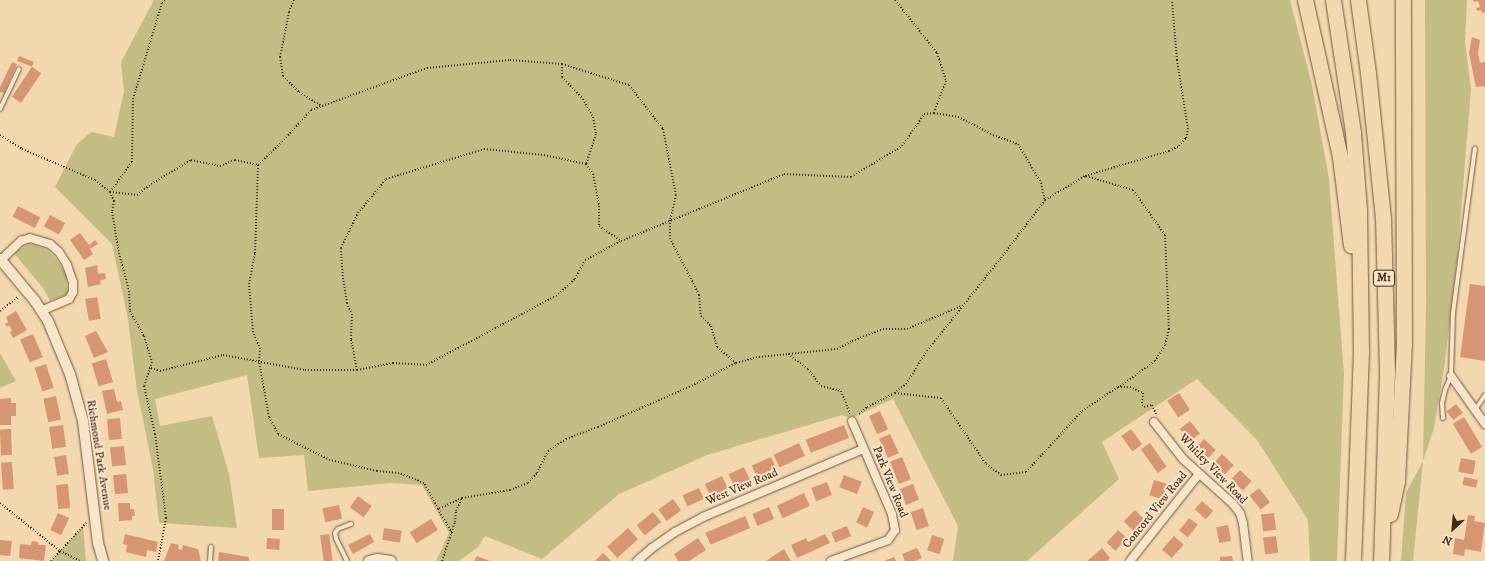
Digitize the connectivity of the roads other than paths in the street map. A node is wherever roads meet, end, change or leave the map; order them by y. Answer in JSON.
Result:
{"nodes":[{"id":1,"x":1305,"y":0,"type":"edge"},
{"id":2,"x":1333,"y":0,"type":"edge"},
{"id":3,"x":1358,"y":0,"type":"edge"},
{"id":4,"x":1403,"y":0,"type":"edge"},
{"id":5,"x":19,"y":69,"type":"dead end"},
{"id":6,"x":0,"y":109,"type":"edge"},
{"id":7,"x":1475,"y":148,"type":"dead end"},
{"id":8,"x":0,"y":259,"type":"edge"},
{"id":9,"x":42,"y":311,"type":"junction"},
{"id":10,"x":1361,"y":352,"type":"junction"},
{"id":11,"x":1451,"y":376,"type":"junction"},
{"id":12,"x":1485,"y":395,"type":"edge"},
{"id":13,"x":1474,"y":410,"type":"junction"},
{"id":14,"x":1443,"y":418,"type":"dead end"},
{"id":15,"x":852,"y":420,"type":"road end"},
{"id":16,"x":1154,"y":422,"type":"road end"},
{"id":17,"x":1485,"y":424,"type":"edge"},
{"id":18,"x":863,"y":449,"type":"junction"},
{"id":19,"x":1199,"y":474,"type":"junction"},
{"id":20,"x":351,"y":524,"type":"dead end"},
{"id":21,"x":211,"y":547,"type":"dead end"},
{"id":22,"x":1382,"y":559,"type":"edge"},
{"id":23,"x":103,"y":561,"type":"edge"},
{"id":24,"x":210,"y":561,"type":"edge"},
{"id":25,"x":347,"y":561,"type":"edge"},
{"id":26,"x":369,"y":561,"type":"edge"},
{"id":27,"x":391,"y":561,"type":"edge"},
{"id":28,"x":637,"y":561,"type":"edge"},
{"id":29,"x":831,"y":561,"type":"edge"},
{"id":30,"x":1130,"y":561,"type":"edge"},
{"id":31,"x":1248,"y":561,"type":"edge"},
{"id":32,"x":1353,"y":561,"type":"edge"}],
"edges":[{"from":1,"to":10,"type":"highway"},
{"from":2,"to":10,"type":"highway","number":"M1"},
{"from":3,"to":22,"type":"highway","number":"M1"},
{"from":4,"to":22,"type":"highway"},
{"from":5,"to":6,"type":"lane"},
{"from":7,"to":11,"type":"lane"},
{"from":8,"to":9,"type":"street","name":"Richmond Park Avenue"},
{"from":8,"to":9,"type":"street","name":"Richmond Park Avenue"},
{"from":9,"to":23,"type":"street","name":"Richmond Park Avenue"},
{"from":10,"to":32,"type":"highway","number":"M1"},
{"from":11,"to":13,"type":"street"},
{"from":11,"to":14,"type":"lane"},
{"from":12,"to":13,"type":"lane"},
{"from":13,"to":17,"type":"street"},
{"from":15,"to":18,"type":"street","name":"Park View Road"},
{"from":16,"to":19,"type":"street","name":"Whitley View Road"},
{"from":18,"to":28,"type":"street","name":"West View Road"},
{"from":18,"to":29,"type":"street","name":"Park View Road"},
{"from":19,"to":30,"type":"street","name":"Concord View Road"},
{"from":19,"to":31,"type":"street","name":"Whitley View Road"},
{"from":20,"to":25,"type":"lane"},
{"from":21,"to":24,"type":"lane"},
{"from":26,"to":27,"type":"street"}]}
